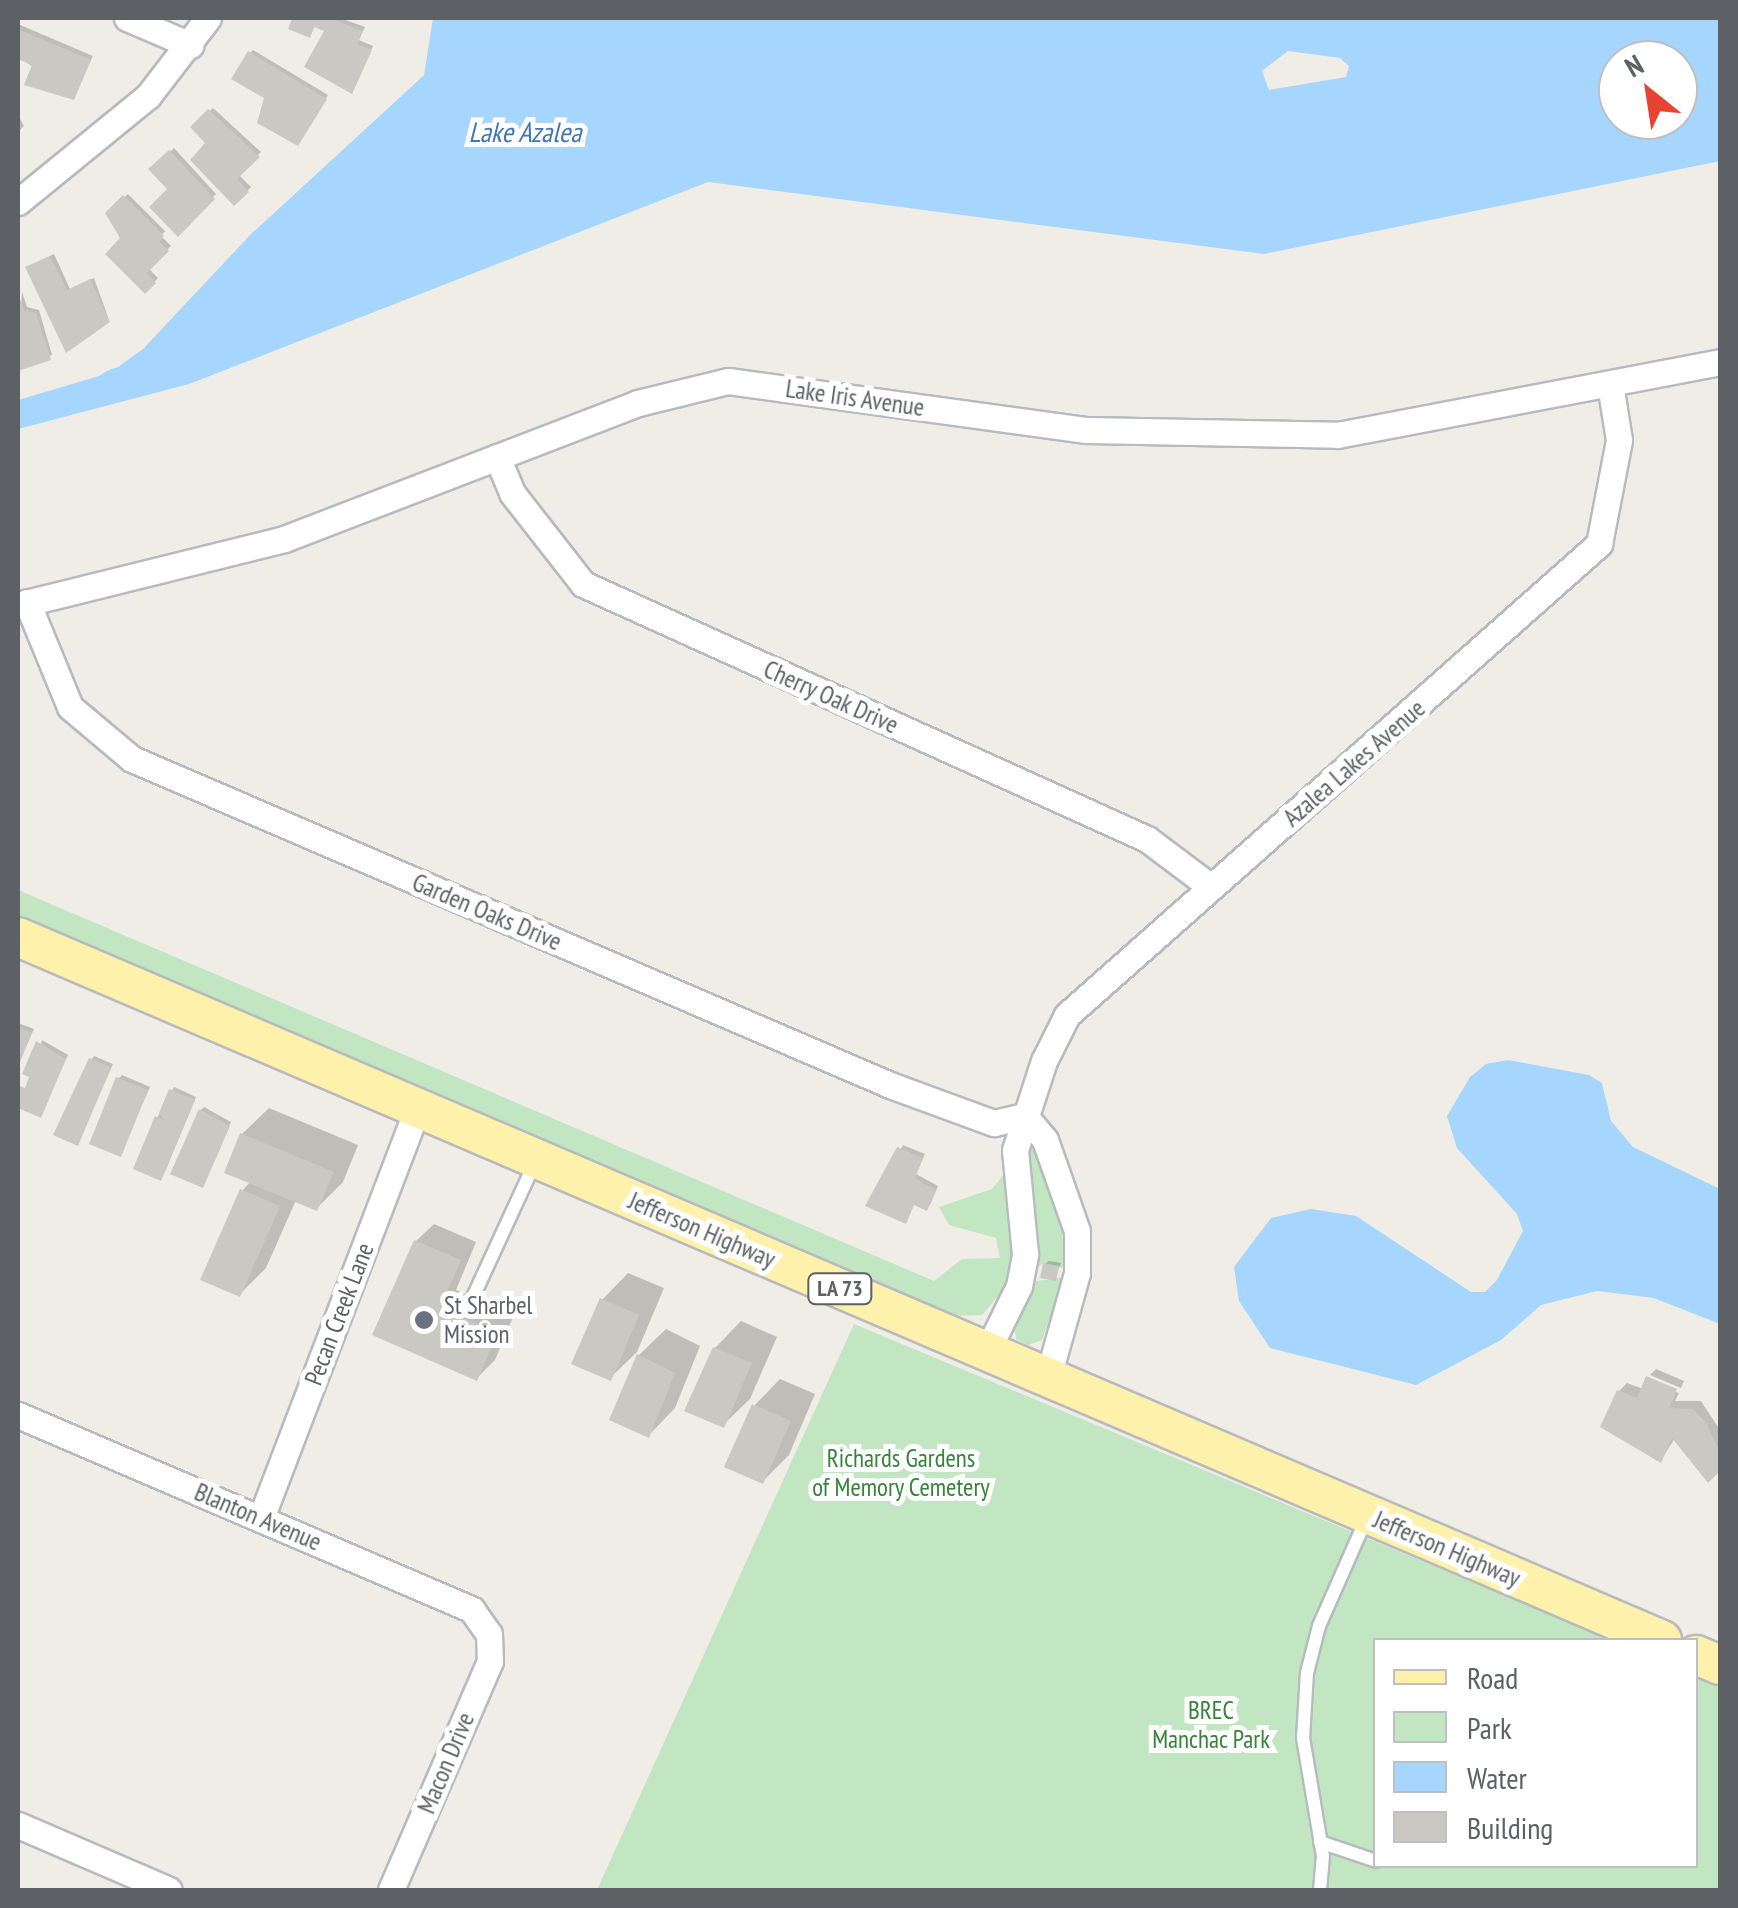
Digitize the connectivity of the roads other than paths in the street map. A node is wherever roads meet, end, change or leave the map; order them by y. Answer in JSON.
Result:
{"nodes":[{"id":1,"x":127,"y":18,"type":"edge"},
{"id":2,"x":208,"y":18,"type":"edge"},
{"id":3,"x":190,"y":44,"type":"junction"},
{"id":4,"x":18,"y":202,"type":"edge"},
{"id":5,"x":1720,"y":362,"type":"edge"},
{"id":6,"x":1610,"y":384,"type":"junction"},
{"id":7,"x":497,"y":457,"type":"junction"},
{"id":8,"x":22,"y":604,"type":"edge"},
{"id":9,"x":1210,"y":887,"type":"junction"},
{"id":10,"x":18,"y":937,"type":"edge"},
{"id":11,"x":418,"y":1109,"type":"junction"},
{"id":12,"x":1024,"y":1116,"type":"junction"},
{"id":13,"x":536,"y":1160,"type":"junction"},
{"id":14,"x":468,"y":1308,"type":"dead end"},
{"id":15,"x":987,"y":1351,"type":"junction"},
{"id":16,"x":1048,"y":1377,"type":"junction"},
{"id":17,"x":18,"y":1414,"type":"edge"},
{"id":18,"x":1368,"y":1515,"type":"junction"},
{"id":19,"x":260,"y":1518,"type":"junction"},
{"id":20,"x":488,"y":1634,"type":"joint"},
{"id":21,"x":1657,"y":1638,"type":"edge"},
{"id":22,"x":18,"y":1825,"type":"edge"},
{"id":23,"x":1320,"y":1842,"type":"junction"},
{"id":24,"x":1373,"y":1860,"type":"edge"},
{"id":25,"x":170,"y":1890,"type":"edge"},
{"id":26,"x":390,"y":1890,"type":"edge"},
{"id":27,"x":1320,"y":1890,"type":"edge"}],
"edges":[{"from":1,"to":3,"type":"street"},
{"from":2,"to":3,"type":"street"},
{"from":3,"to":4,"type":"street"},
{"from":5,"to":6,"type":"street","name":"Lake Iris Avenue"},
{"from":6,"to":7,"type":"street","name":"Lake Iris Avenue"},
{"from":6,"to":9,"type":"street","name":"Azalea Lakes Avenue"},
{"from":7,"to":8,"type":"street","name":"Lake Iris Avenue"},
{"from":7,"to":9,"type":"street","name":"Cherry Oak Drive"},
{"from":8,"to":12,"type":"street","name":"Garden Oaks Drive"},
{"from":9,"to":12,"type":"street","name":"Azalea Lakes Avenue"},
{"from":10,"to":11,"type":"main road","name":"Jefferson Highway","number":"LA 73"},
{"from":11,"to":13,"type":"main road","name":"Jefferson Highway","number":"LA 73"},
{"from":11,"to":19,"type":"street","name":"Pecan Creek Lane"},
{"from":12,"to":15,"type":"street","name":"Azalea Lakes Avenue"},
{"from":12,"to":16,"type":"street"},
{"from":13,"to":14,"type":"lane"},
{"from":13,"to":15,"type":"main road","name":"Jefferson Highway","number":"LA 73"},
{"from":15,"to":16,"type":"main road","name":"Jefferson Highway","number":"LA 73"},
{"from":16,"to":18,"type":"main road","name":"Jefferson Highway","number":"LA 73"},
{"from":17,"to":19,"type":"street","name":"Blanton Avenue"},
{"from":18,"to":21,"type":"main road","name":"Jefferson Highway","number":"LA 73"},
{"from":18,"to":23,"type":"lane"},
{"from":19,"to":20,"type":"street","name":"Blanton Avenue"},
{"from":20,"to":26,"type":"street","name":"Macon Drive"},
{"from":22,"to":25,"type":"street"},
{"from":23,"to":24,"type":"lane"},
{"from":23,"to":27,"type":"lane"}]}
